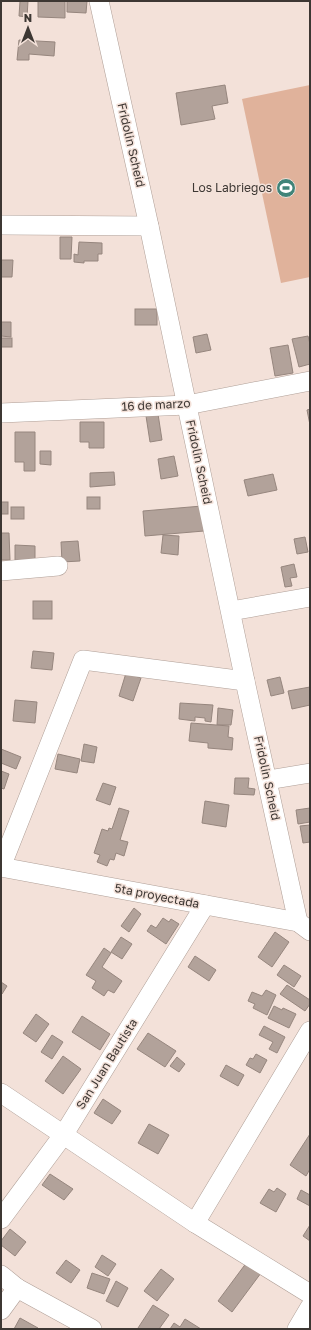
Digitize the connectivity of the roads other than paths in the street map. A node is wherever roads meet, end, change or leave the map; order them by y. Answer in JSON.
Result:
{"nodes":[{"id":1,"x":99,"y":1,"type":"edge"},
{"id":2,"x":1,"y":225,"type":"edge"},
{"id":3,"x":149,"y":226,"type":"junction"},
{"id":4,"x":310,"y":382,"type":"edge"},
{"id":5,"x":187,"y":405,"type":"junction"},
{"id":6,"x":1,"y":413,"type":"edge"},
{"id":7,"x":58,"y":566,"type":"dead end"},
{"id":8,"x":1,"y":571,"type":"edge"},
{"id":9,"x":310,"y":597,"type":"edge"},
{"id":10,"x":231,"y":611,"type":"junction"},
{"id":11,"x":245,"y":681,"type":"junction"},
{"id":12,"x":310,"y":774,"type":"edge"},
{"id":13,"x":268,"y":780,"type":"junction"},
{"id":14,"x":1,"y":867,"type":"edge"},
{"id":15,"x":205,"y":905,"type":"junction"},
{"id":16,"x":304,"y":926,"type":"edge"},
{"id":17,"x":310,"y":1031,"type":"edge"},
{"id":18,"x":1,"y":1093,"type":"edge"},
{"id":19,"x":64,"y":1134,"type":"junction"},
{"id":20,"x":1,"y":1219,"type":"edge"},
{"id":21,"x":195,"y":1223,"type":"junction"},
{"id":22,"x":1,"y":1275,"type":"edge"},
{"id":23,"x":18,"y":1288,"type":"junction"},
{"id":24,"x":310,"y":1294,"type":"edge"},
{"id":25,"x":310,"y":1307,"type":"edge"},
{"id":26,"x":1,"y":1310,"type":"edge"},
{"id":27,"x":92,"y":1329,"type":"edge"},
{"id":28,"x":296,"y":1329,"type":"edge"}],
"edges":[{"from":1,"to":3,"type":"street","name":"Fridolin Scheid"},
{"from":2,"to":3,"type":"street"},
{"from":3,"to":5,"type":"street","name":"Fridolin Scheid"},
{"from":4,"to":5,"type":"street","name":"16 de marzo"},
{"from":5,"to":6,"type":"street","name":"16 de marzo"},
{"from":5,"to":10,"type":"street","name":"Fridolin Scheid"},
{"from":7,"to":8,"type":"street"},
{"from":9,"to":10,"type":"street"},
{"from":10,"to":11,"type":"street","name":"Fridolin Scheid"},
{"from":11,"to":13,"type":"street","name":"Fridolin Scheid"},
{"from":11,"to":14,"type":"street"},
{"from":12,"to":13,"type":"street"},
{"from":13,"to":16,"type":"street","name":"Fridolin Scheid"},
{"from":14,"to":15,"type":"street","name":"5ta proyectada"},
{"from":15,"to":16,"type":"street","name":"5ta proyectada"},
{"from":15,"to":19,"type":"street","name":"San Juan Bautista"},
{"from":17,"to":21,"type":"street"},
{"from":18,"to":19,"type":"street"},
{"from":19,"to":20,"type":"street","name":"San Juan Bautista"},
{"from":19,"to":21,"type":"street"},
{"from":21,"to":24,"type":"street"},
{"from":22,"to":23,"type":"street"},
{"from":23,"to":26,"type":"street"},
{"from":23,"to":27,"type":"street"},
{"from":25,"to":28,"type":"street"}]}
